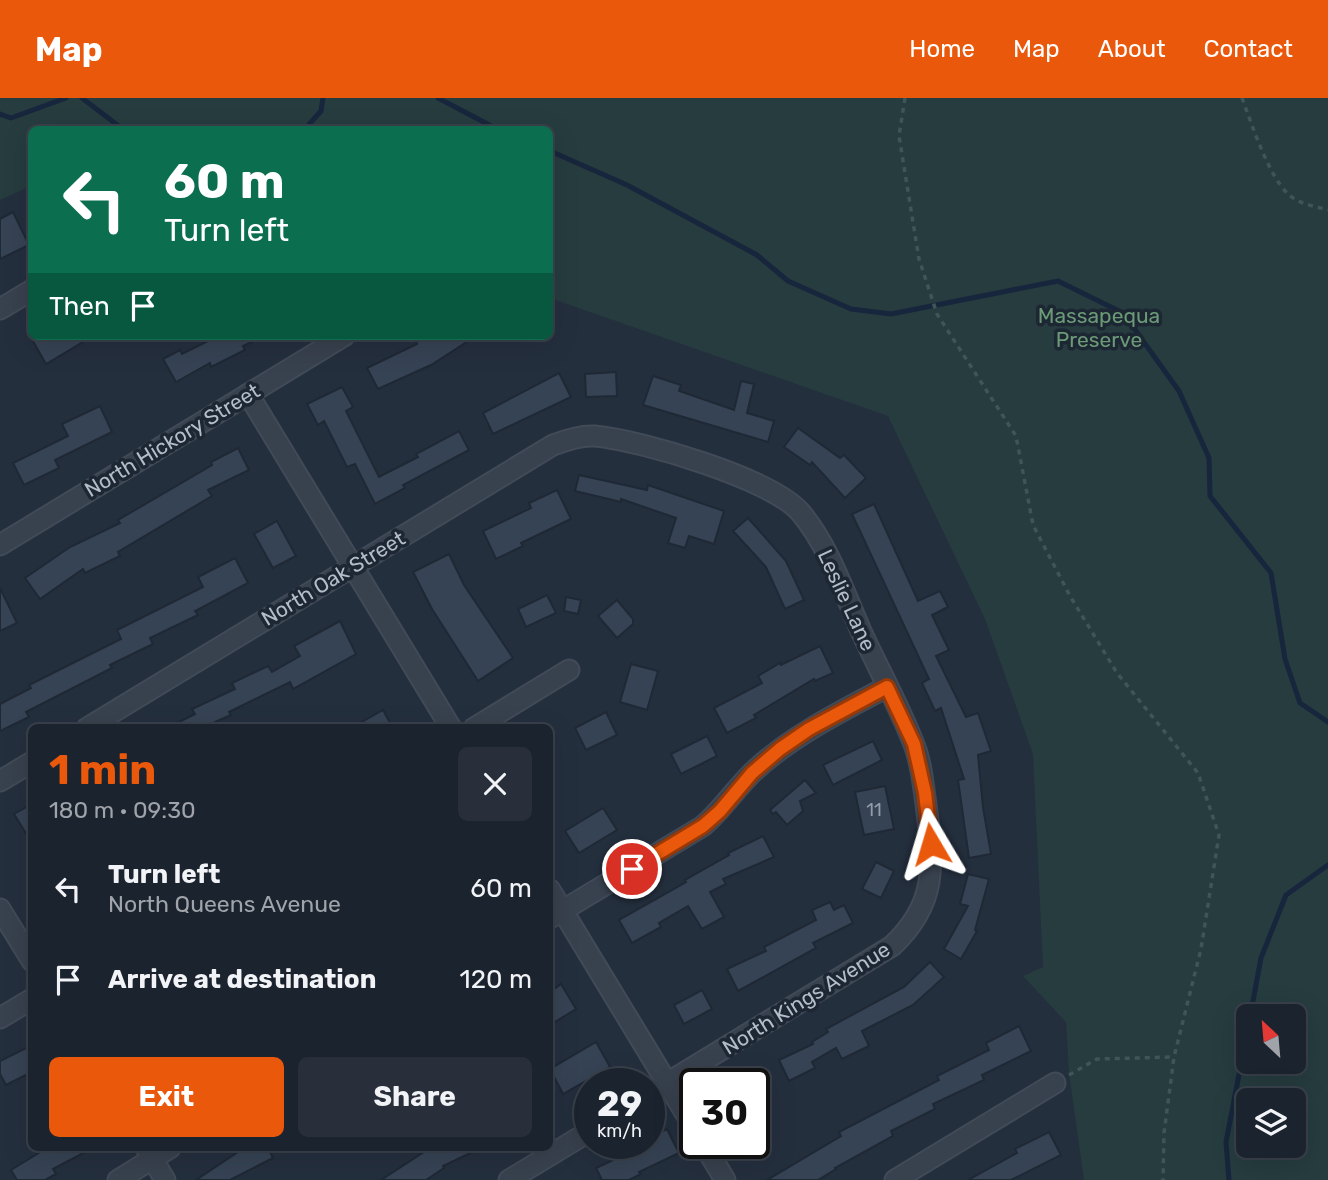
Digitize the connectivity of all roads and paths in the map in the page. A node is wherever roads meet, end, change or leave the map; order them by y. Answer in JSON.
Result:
{"nodes":[{"id":1,"x":905,"y":98,"type":"edge"},
{"id":2,"x":1242,"y":98,"type":"edge"},
{"id":3,"x":1328,"y":209,"type":"edge"},
{"id":4,"x":28,"y":292,"type":"edge"},
{"id":5,"x":0,"y":309,"type":"edge"},
{"id":6,"x":337,"y":340,"type":"edge"},
{"id":7,"x":248,"y":394,"type":"junction"},
{"id":8,"x":583,"y":437,"type":"joint"},
{"id":9,"x":0,"y":545,"type":"edge"},
{"id":10,"x":353,"y":567,"type":"junction"},
{"id":11,"x":569,"y":670,"type":"dead end"},
{"id":12,"x":887,"y":687,"type":"junction"},
{"id":13,"x":95,"y":724,"type":"edge"},
{"id":14,"x":449,"y":724,"type":"edge"},
{"id":15,"x":481,"y":724,"type":"edge"},
{"id":16,"x":28,"y":764,"type":"edge"},
{"id":17,"x":0,"y":781,"type":"edge"},
{"id":18,"x":0,"y":909,"type":"edge"},
{"id":19,"x":556,"y":914,"type":"edge"},
{"id":20,"x":919,"y":916,"type":"joint"},
{"id":21,"x":28,"y":954,"type":"edge"},
{"id":22,"x":28,"y":1001,"type":"edge"},
{"id":23,"x":0,"y":1018,"type":"edge"},
{"id":24,"x":1174,"y":1057,"type":"junction"},
{"id":25,"x":1055,"y":1083,"type":"joint"},
{"id":26,"x":667,"y":1084,"type":"junction"},
{"id":27,"x":679,"y":1103,"type":"edge"},
{"id":28,"x":574,"y":1141,"type":"edge"},
{"id":29,"x":149,"y":1153,"type":"edge"},
{"id":30,"x":713,"y":1159,"type":"edge"},
{"id":31,"x":118,"y":1180,"type":"edge"},
{"id":32,"x":165,"y":1180,"type":"edge"},
{"id":33,"x":509,"y":1180,"type":"edge"},
{"id":34,"x":726,"y":1180,"type":"edge"},
{"id":35,"x":895,"y":1180,"type":"edge"},
{"id":36,"x":1163,"y":1180,"type":"edge"}],
"edges":[{"from":1,"to":24,"type":"path"},
{"from":2,"to":3,"type":"path"},
{"from":4,"to":5,"type":"street"},
{"from":6,"to":7,"type":"street","name":"North Hickory Street"},
{"from":7,"to":9,"type":"street","name":"North Hickory Street"},
{"from":7,"to":10,"type":"street"},
{"from":8,"to":10,"type":"street","name":"North Oak Street"},
{"from":8,"to":12,"type":"street","name":"Leslie Lane"},
{"from":10,"to":13,"type":"street","name":"North Oak Street"},
{"from":10,"to":14,"type":"street"},
{"from":11,"to":15,"type":"street"},
{"from":12,"to":19,"type":"street"},
{"from":12,"to":20,"type":"street","name":"Leslie Lane"},
{"from":16,"to":17,"type":"street"},
{"from":18,"to":21,"type":"street"},
{"from":19,"to":26,"type":"street"},
{"from":20,"to":26,"type":"street","name":"North Kings Avenue"},
{"from":22,"to":23,"type":"street"},
{"from":24,"to":25,"type":"path"},
{"from":24,"to":36,"type":"path"},
{"from":25,"to":35,"type":"street"},
{"from":26,"to":27,"type":"street"},
{"from":28,"to":33,"type":"street"},
{"from":29,"to":31,"type":"street"},
{"from":29,"to":32,"type":"street"},
{"from":30,"to":34,"type":"street"}]}
